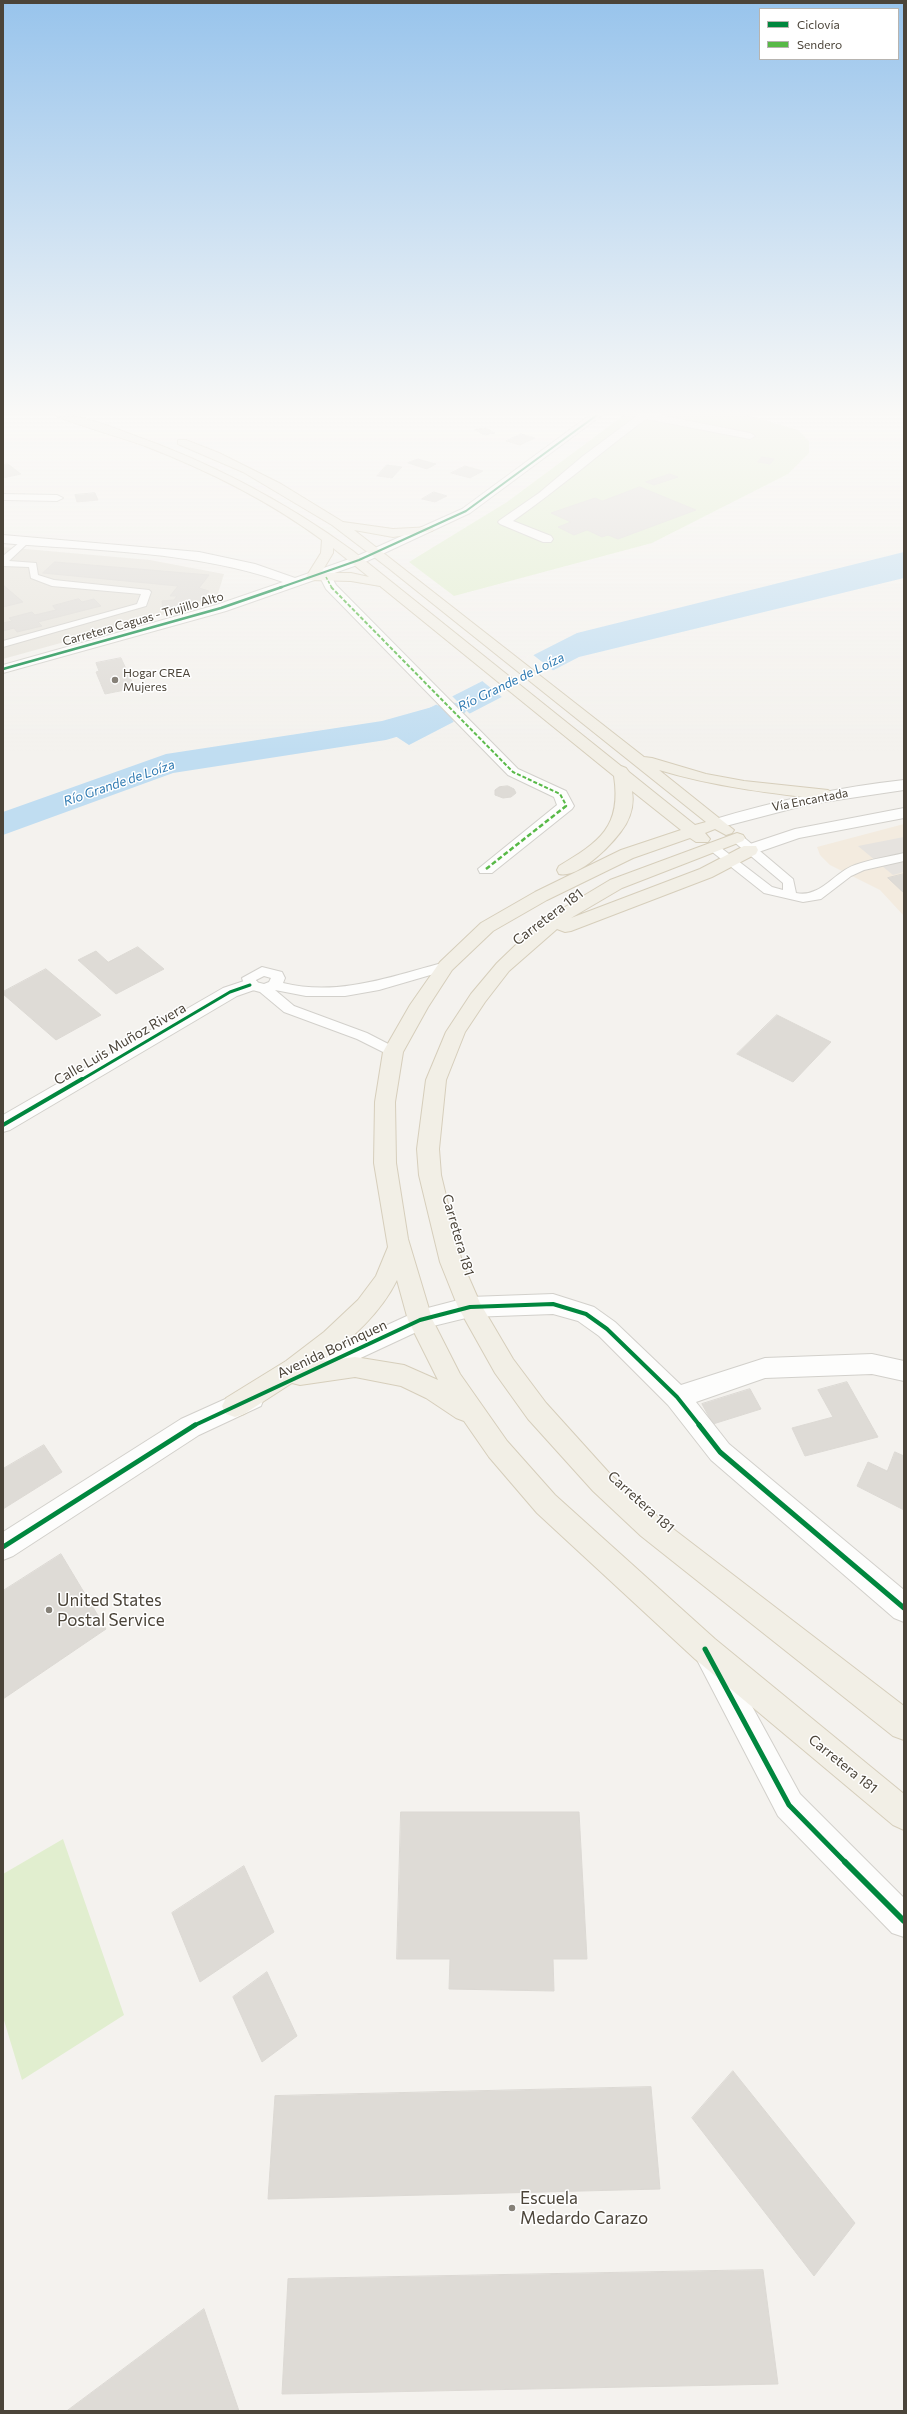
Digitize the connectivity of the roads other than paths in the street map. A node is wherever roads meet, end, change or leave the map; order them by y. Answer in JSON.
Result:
{"nodes":[{"id":1,"x":312,"y":528,"type":"edge"},
{"id":2,"x":345,"y":528,"type":"edge"},
{"id":3,"x":366,"y":528,"type":"edge"},
{"id":4,"x":431,"y":528,"type":"edge"},
{"id":5,"x":518,"y":528,"type":"edge"},
{"id":6,"x":428,"y":529,"type":"junction"},
{"id":7,"x":328,"y":538,"type":"junction"},
{"id":8,"x":3,"y":539,"type":"edge"},
{"id":9,"x":547,"y":539,"type":"dead end"},
{"id":10,"x":25,"y":541,"type":"junction"},
{"id":11,"x":378,"y":551,"type":"junction"},
{"id":12,"x":359,"y":560,"type":"junction"},
{"id":13,"x":3,"y":562,"type":"edge"},
{"id":14,"x":236,"y":564,"type":"junction"},
{"id":15,"x":312,"y":577,"type":"junction"},
{"id":16,"x":326,"y":577,"type":"junction"},
{"id":17,"x":297,"y":583,"type":"junction"},
{"id":18,"x":384,"y":583,"type":"junction"},
{"id":19,"x":212,"y":610,"type":"junction"},
{"id":20,"x":3,"y":644,"type":"edge"},
{"id":21,"x":3,"y":669,"type":"edge"},
{"id":22,"x":632,"y":754,"type":"junction"},
{"id":23,"x":621,"y":771,"type":"junction"},
{"id":24,"x":904,"y":785,"type":"edge"},
{"id":25,"x":828,"y":795,"type":"junction"},
{"id":26,"x":904,"y":813,"type":"edge"},
{"id":27,"x":718,"y":823,"type":"junction"},
{"id":28,"x":692,"y":831,"type":"junction"},
{"id":29,"x":736,"y":838,"type":"junction"},
{"id":30,"x":750,"y":850,"type":"junction"},
{"id":31,"x":720,"y":854,"type":"junction"},
{"id":32,"x":904,"y":857,"type":"edge"},
{"id":33,"x":486,"y":869,"type":"dead end"},
{"id":34,"x":790,"y":894,"type":"junction"},
{"id":35,"x":487,"y":927,"type":"junction"},
{"id":36,"x":446,"y":966,"type":"junction"},
{"id":37,"x":263,"y":986,"type":"junction"},
{"id":38,"x":393,"y":1052,"type":"junction"},
{"id":39,"x":3,"y":1125,"type":"edge"},
{"id":40,"x":399,"y":1247,"type":"junction"},
{"id":41,"x":470,"y":1307,"type":"junction"},
{"id":42,"x":420,"y":1320,"type":"junction"},
{"id":43,"x":904,"y":1372,"type":"edge"},
{"id":44,"x":300,"y":1376,"type":"junction"},
{"id":45,"x":677,"y":1397,"type":"junction"},
{"id":46,"x":235,"y":1406,"type":"junction"},
{"id":47,"x":477,"y":1418,"type":"junction"},
{"id":48,"x":3,"y":1547,"type":"edge"},
{"id":49,"x":904,"y":1608,"type":"edge"},
{"id":50,"x":705,"y":1649,"type":"junction"},
{"id":51,"x":904,"y":1725,"type":"edge"},
{"id":52,"x":904,"y":1814,"type":"edge"},
{"id":53,"x":904,"y":1921,"type":"edge"}],
"edges":[{"from":1,"to":7,"type":"main road"},
{"from":2,"to":11,"type":"main road"},
{"from":3,"to":6,"type":"main road"},
{"from":4,"to":6,"type":"street","name":"Carretera Caguas - Trujillo Alto"},
{"from":5,"to":9,"type":"street"},
{"from":6,"to":11,"type":"street","name":"Carretera Caguas - Trujillo Alto"},
{"from":7,"to":12,"type":"main road"},
{"from":7,"to":15,"type":"main road"},
{"from":8,"to":10,"type":"street"},
{"from":10,"to":13,"type":"lane"},
{"from":10,"to":14,"type":"street"},
{"from":11,"to":12,"type":"street","name":"Carretera Caguas - Trujillo Alto"},
{"from":11,"to":22,"type":"main road"},
{"from":12,"to":15,"type":"street","name":"Carretera Caguas - Trujillo Alto"},
{"from":12,"to":18,"type":"main road"},
{"from":13,"to":20,"type":"lane"},
{"from":14,"to":17,"type":"street"},
{"from":14,"to":19,"type":"street"},
{"from":15,"to":16,"type":"main road"},
{"from":15,"to":17,"type":"street","name":"Carretera Caguas - Trujillo Alto"},
{"from":16,"to":18,"type":"main road"},
{"from":16,"to":33,"type":"street"},
{"from":17,"to":19,"type":"street","name":"Carretera Caguas - Trujillo Alto"},
{"from":18,"to":23,"type":"main road"},
{"from":19,"to":21,"type":"street","name":"Carretera Caguas - Trujillo Alto"},
{"from":22,"to":25,"type":"main road"},
{"from":22,"to":27,"type":"main road"},
{"from":23,"to":28,"type":"main road"},
{"from":23,"to":35,"type":"main road"},
{"from":24,"to":25,"type":"street","name":"Vía Encantada"},
{"from":25,"to":27,"type":"street","name":"Vía Encantada"},
{"from":26,"to":30,"type":"street"},
{"from":27,"to":28,"type":"main road","name":"Carretera 181"},
{"from":27,"to":29,"type":"main road"},
{"from":28,"to":31,"type":"main road"},
{"from":28,"to":35,"type":"main road","name":"Carretera 181"},
{"from":29,"to":30,"type":"lane"},
{"from":29,"to":31,"type":"main road","name":"Carretera 181"},
{"from":30,"to":31,"type":"main road"},
{"from":30,"to":34,"type":"lane"},
{"from":31,"to":34,"type":"lane"},
{"from":31,"to":41,"type":"main road","name":"Carretera 181"},
{"from":32,"to":34,"type":"lane"},
{"from":35,"to":36,"type":"main road","name":"Carretera 181"},
{"from":36,"to":37,"type":"lane"},
{"from":36,"to":38,"type":"main road","name":"Carretera 181"},
{"from":37,"to":38,"type":"lane"},
{"from":37,"to":39,"type":"street","name":"Calle Luis Muñoz Rivera"},
{"from":38,"to":40,"type":"main road","name":"Carretera 181"},
{"from":40,"to":42,"type":"main road","name":"Carretera 181"},
{"from":40,"to":46,"type":"main road"},
{"from":41,"to":42,"type":"street","name":"Avenida Borinquen"},
{"from":41,"to":45,"type":"street","name":"Avenida Borinquen"},
{"from":41,"to":51,"type":"main road","name":"Carretera 181"},
{"from":42,"to":44,"type":"street","name":"Avenida Borinquen"},
{"from":42,"to":47,"type":"main road","name":"Carretera 181"},
{"from":43,"to":45,"type":"street"},
{"from":44,"to":46,"type":"street","name":"Avenida Borinquen"},
{"from":44,"to":47,"type":"main road"},
{"from":45,"to":49,"type":"street","name":"Avenida Borinquen"},
{"from":46,"to":48,"type":"street","name":"Avenida Borinquen"},
{"from":47,"to":50,"type":"main road","name":"Carretera 181"},
{"from":50,"to":52,"type":"main road","name":"Carretera 181"},
{"from":50,"to":53,"type":"street"}]}
